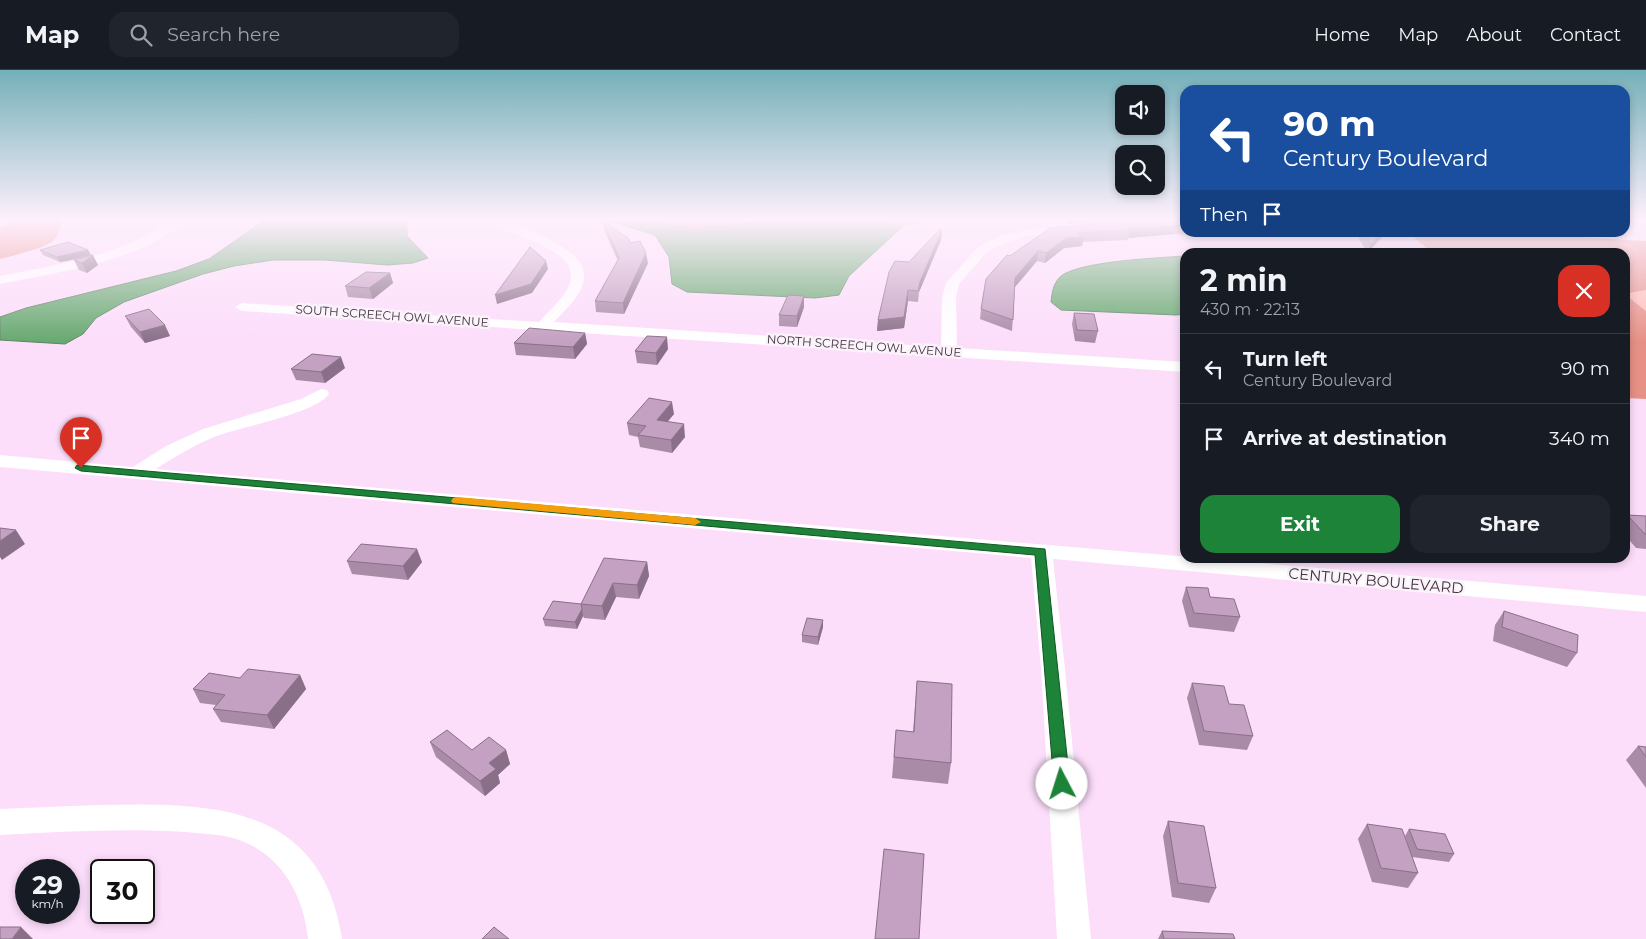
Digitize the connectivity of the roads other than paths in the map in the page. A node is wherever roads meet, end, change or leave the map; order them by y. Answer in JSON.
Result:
{"nodes":[{"id":1,"x":84,"y":261,"type":"edge"},
{"id":2,"x":571,"y":261,"type":"edge"},
{"id":3,"x":973,"y":261,"type":"edge"},
{"id":4,"x":0,"y":280,"type":"edge"},
{"id":5,"x":242,"y":307,"type":"dead end"},
{"id":6,"x":542,"y":326,"type":"junction"},
{"id":7,"x":949,"y":351,"type":"junction"},
{"id":8,"x":1180,"y":366,"type":"edge"},
{"id":9,"x":320,"y":394,"type":"dead end"},
{"id":10,"x":0,"y":461,"type":"edge"},
{"id":11,"x":136,"y":473,"type":"junction"},
{"id":12,"x":1041,"y":552,"type":"junction"},
{"id":13,"x":1643,"y":606,"type":"edge"},
{"id":14,"x":0,"y":822,"type":"edge"},
{"id":15,"x":325,"y":939,"type":"edge"},
{"id":16,"x":1074,"y":939,"type":"edge"}],
"edges":[{"from":1,"to":4,"type":"street"},
{"from":2,"to":6,"type":"street"},
{"from":3,"to":7,"type":"street"},
{"from":5,"to":6,"type":"street","name":"SOUTH SCREECH OWL AVENUE"},
{"from":6,"to":7,"type":"street","name":"NORTH SCREECH OWL AVENUE"},
{"from":7,"to":8,"type":"street","name":"NORTH SCREECH OWL AVENUE"},
{"from":9,"to":11,"type":"street"},
{"from":10,"to":11,"type":"street","name":"CENTURY BOULEVARD"},
{"from":11,"to":12,"type":"street","name":"CENTURY BOULEVARD"},
{"from":12,"to":13,"type":"street","name":"CENTURY BOULEVARD"},
{"from":12,"to":16,"type":"street"},
{"from":14,"to":15,"type":"street"}]}
